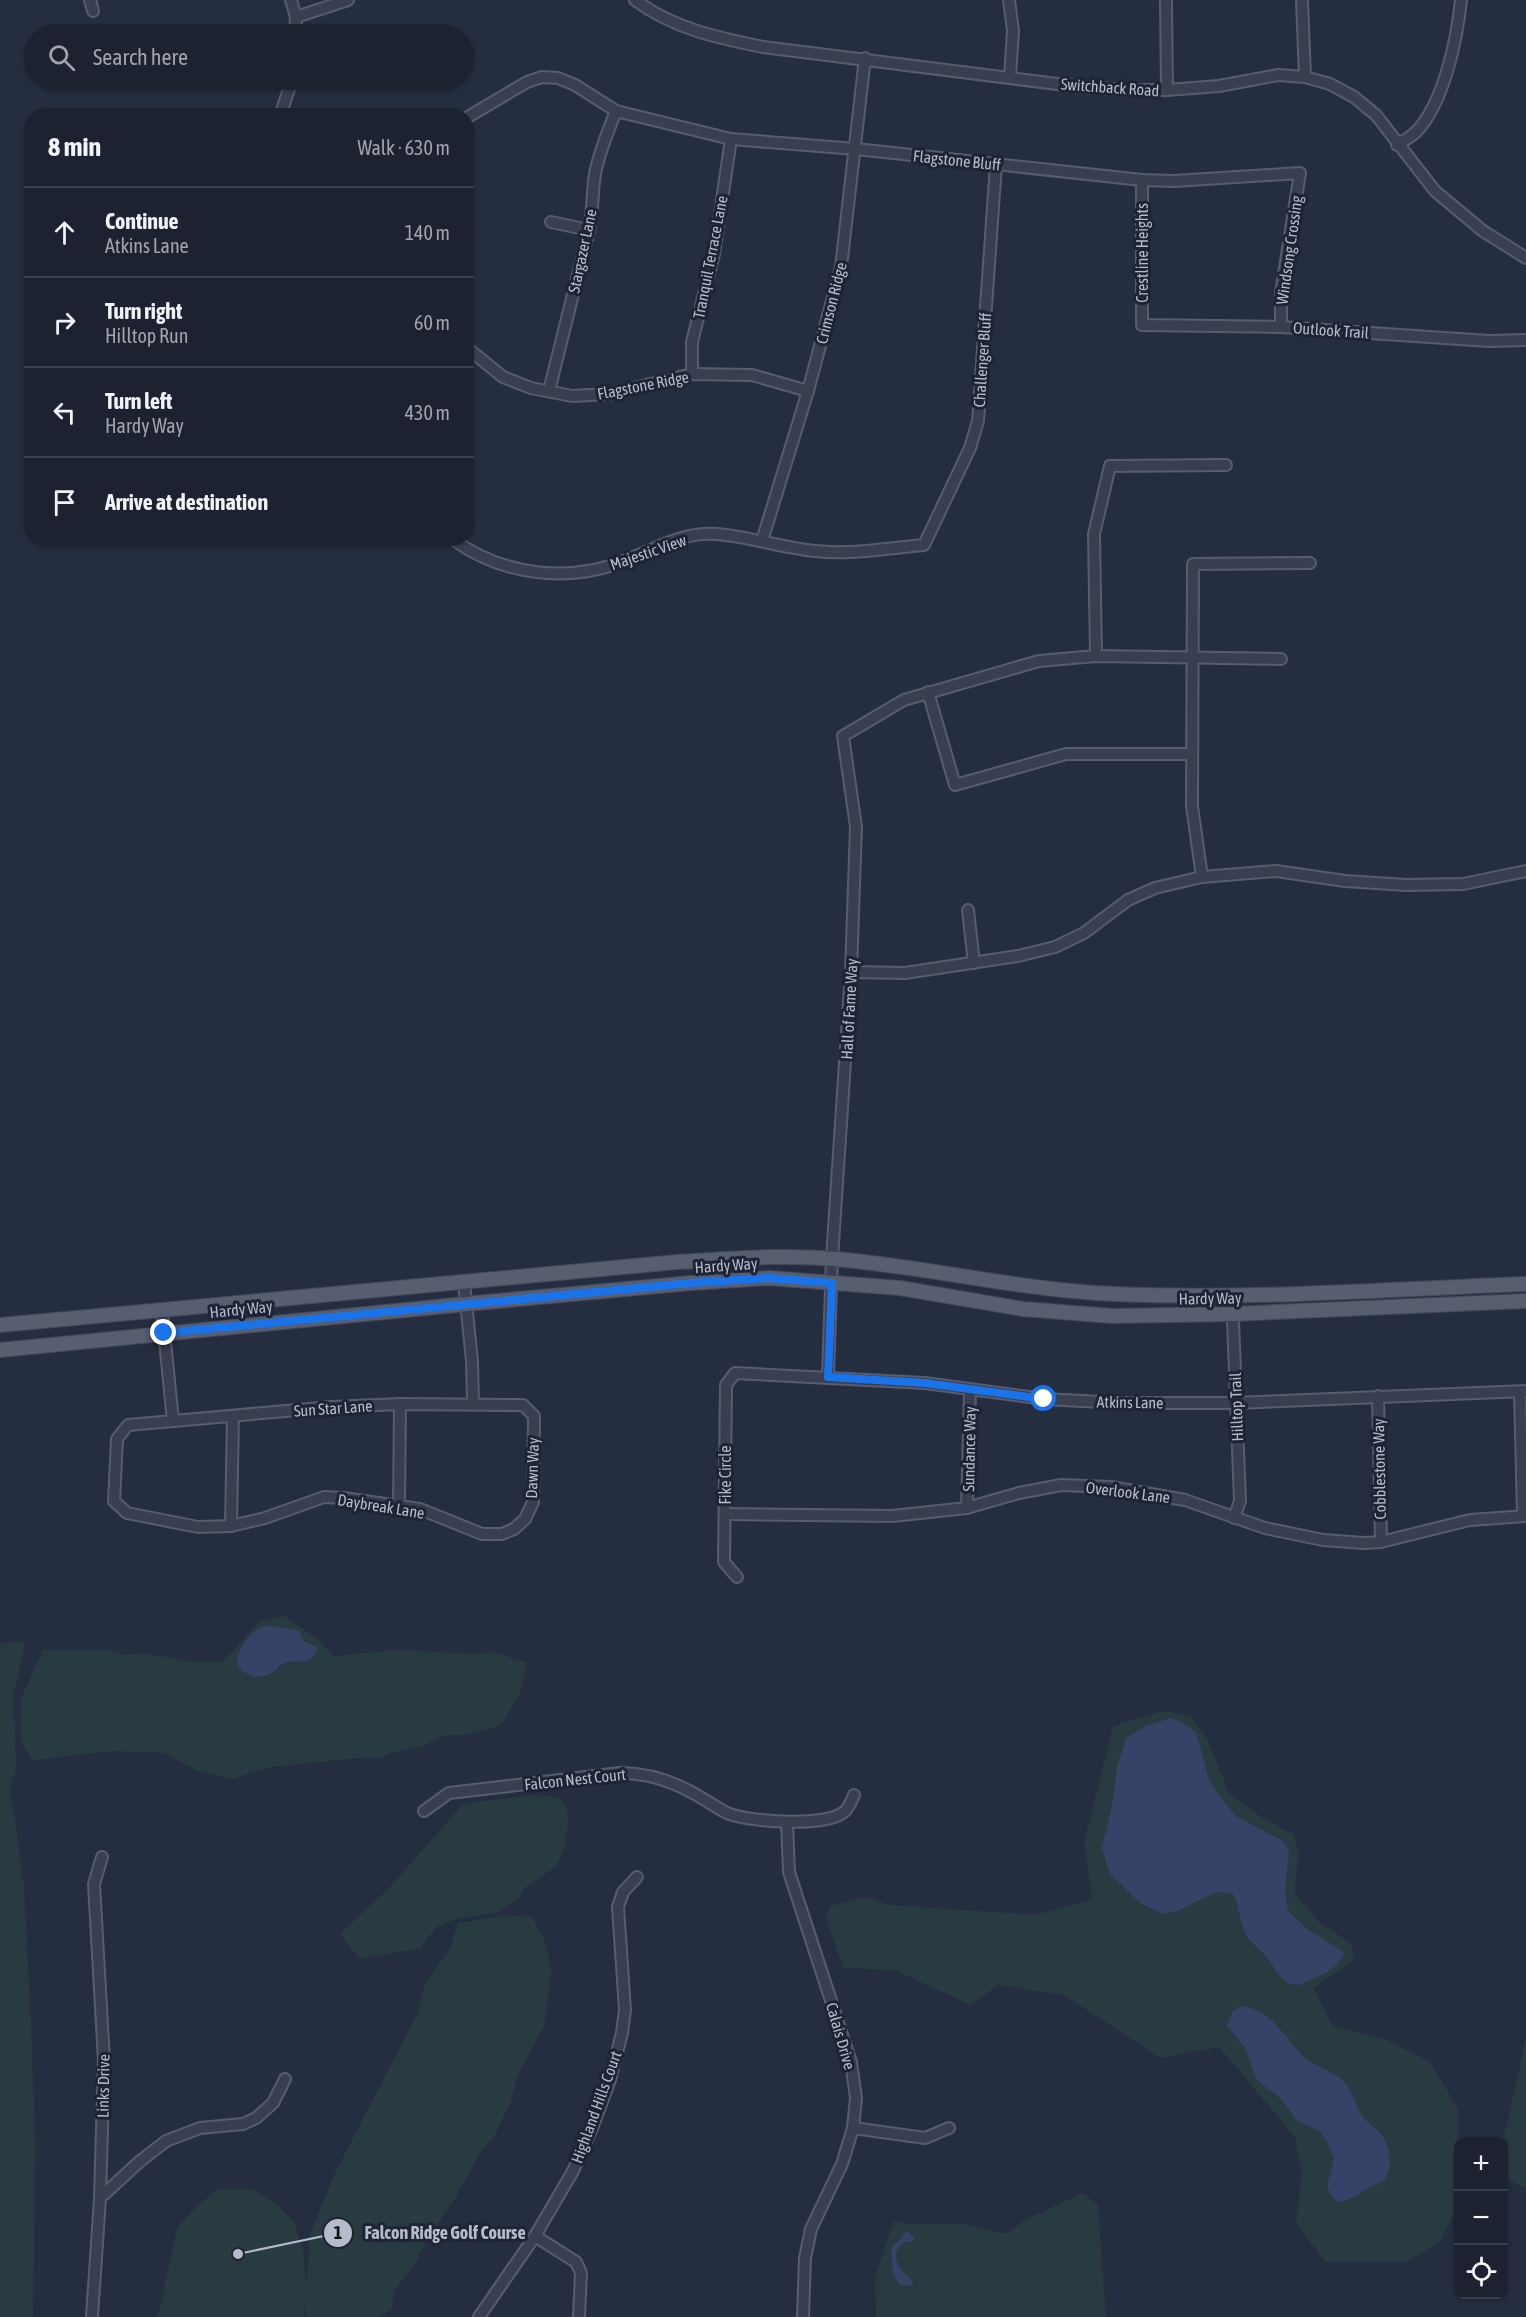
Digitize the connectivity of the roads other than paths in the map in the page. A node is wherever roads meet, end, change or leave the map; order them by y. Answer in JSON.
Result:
{"nodes":[{"id":1,"x":291,"y":0,"type":"edge"},
{"id":2,"x":348,"y":0,"type":"edge"},
{"id":3,"x":634,"y":0,"type":"edge"},
{"id":4,"x":1009,"y":0,"type":"edge"},
{"id":5,"x":1166,"y":0,"type":"edge"},
{"id":6,"x":1302,"y":0,"type":"edge"},
{"id":7,"x":1461,"y":0,"type":"edge"},
{"id":8,"x":296,"y":17,"type":"junction"},
{"id":9,"x":296,"y":24,"type":"edge"},
{"id":10,"x":865,"y":58,"type":"junction"},
{"id":11,"x":1010,"y":77,"type":"junction"},
{"id":12,"x":1305,"y":77,"type":"junction"},
{"id":13,"x":289,"y":90,"type":"edge"},
{"id":14,"x":1167,"y":90,"type":"junction"},
{"id":15,"x":283,"y":108,"type":"edge"},
{"id":16,"x":616,"y":111,"type":"junction"},
{"id":17,"x":474,"y":113,"type":"edge"},
{"id":18,"x":731,"y":139,"type":"junction"},
{"id":19,"x":1397,"y":146,"type":"junction"},
{"id":20,"x":856,"y":149,"type":"junction"},
{"id":21,"x":996,"y":164,"type":"junction"},
{"id":22,"x":1300,"y":173,"type":"joint"},
{"id":23,"x":1142,"y":180,"type":"junction"},
{"id":24,"x":551,"y":222,"type":"dead end"},
{"id":25,"x":589,"y":230,"type":"junction"},
{"id":26,"x":1526,"y":258,"type":"edge"},
{"id":27,"x":1142,"y":325,"type":"joint"},
{"id":28,"x":1281,"y":327,"type":"junction"},
{"id":29,"x":1524,"y":337,"type":"edge"},
{"id":30,"x":474,"y":353,"type":"edge"},
{"id":31,"x":692,"y":374,"type":"junction"},
{"id":32,"x":549,"y":391,"type":"junction"},
{"id":33,"x":808,"y":391,"type":"junction"},
{"id":34,"x":1226,"y":465,"type":"dead end"},
{"id":35,"x":762,"y":541,"type":"junction"},
{"id":36,"x":924,"y":545,"type":"joint"},
{"id":37,"x":465,"y":546,"type":"edge"},
{"id":38,"x":1311,"y":562,"type":"dead end"},
{"id":39,"x":1096,"y":656,"type":"junction"},
{"id":40,"x":1192,"y":657,"type":"junction"},
{"id":41,"x":1281,"y":659,"type":"dead end"},
{"id":42,"x":927,"y":693,"type":"junction"},
{"id":43,"x":1191,"y":754,"type":"junction"},
{"id":44,"x":1526,"y":872,"type":"edge"},
{"id":45,"x":1202,"y":877,"type":"junction"},
{"id":46,"x":968,"y":910,"type":"dead end"},
{"id":47,"x":974,"y":963,"type":"junction"},
{"id":48,"x":851,"y":972,"type":"junction"},
{"id":49,"x":832,"y":1258,"type":"junction"},
{"id":50,"x":464,"y":1283,"type":"junction"},
{"id":51,"x":832,"y":1283,"type":"junction"},
{"id":52,"x":1526,"y":1284,"type":"edge"},
{"id":53,"x":1232,"y":1295,"type":"junction"},
{"id":54,"x":1526,"y":1301,"type":"edge"},
{"id":55,"x":466,"y":1304,"type":"junction"},
{"id":56,"x":162,"y":1311,"type":"junction"},
{"id":57,"x":1232,"y":1314,"type":"junction"},
{"id":58,"x":0,"y":1325,"type":"edge"},
{"id":59,"x":164,"y":1333,"type":"junction"},
{"id":60,"x":0,"y":1350,"type":"edge"},
{"id":61,"x":735,"y":1373,"type":"joint"},
{"id":62,"x":828,"y":1377,"type":"junction"},
{"id":63,"x":970,"y":1390,"type":"junction"},
{"id":64,"x":1523,"y":1391,"type":"edge"},
{"id":65,"x":1378,"y":1396,"type":"junction"},
{"id":66,"x":1235,"y":1402,"type":"junction"},
{"id":67,"x":400,"y":1404,"type":"junction"},
{"id":68,"x":473,"y":1404,"type":"junction"},
{"id":69,"x":233,"y":1416,"type":"junction"},
{"id":70,"x":534,"y":1416,"type":"joint"},
{"id":71,"x":173,"y":1421,"type":"junction"},
{"id":72,"x":399,"y":1506,"type":"junction"},
{"id":73,"x":967,"y":1508,"type":"junction"},
{"id":74,"x":127,"y":1513,"type":"joint"},
{"id":75,"x":725,"y":1514,"type":"junction"},
{"id":76,"x":1524,"y":1516,"type":"edge"},
{"id":77,"x":1234,"y":1518,"type":"junction"},
{"id":78,"x":525,"y":1519,"type":"joint"},
{"id":79,"x":231,"y":1526,"type":"junction"},
{"id":80,"x":1381,"y":1542,"type":"junction"},
{"id":81,"x":737,"y":1577,"type":"dead end"},
{"id":82,"x":854,"y":1795,"type":"dead end"},
{"id":83,"x":424,"y":1811,"type":"dead end"},
{"id":84,"x":787,"y":1823,"type":"junction"},
{"id":85,"x":102,"y":1857,"type":"dead end"},
{"id":86,"x":637,"y":1877,"type":"dead end"},
{"id":87,"x":285,"y":2079,"type":"dead end"},
{"id":88,"x":853,"y":2128,"type":"junction"},
{"id":89,"x":949,"y":2128,"type":"dead end"},
{"id":90,"x":100,"y":2198,"type":"junction"},
{"id":91,"x":535,"y":2236,"type":"junction"},
{"id":92,"x":92,"y":2317,"type":"edge"},
{"id":93,"x":479,"y":2317,"type":"edge"},
{"id":94,"x":579,"y":2317,"type":"edge"},
{"id":95,"x":803,"y":2317,"type":"edge"}],
"edges":[{"from":1,"to":8,"type":"street"},
{"from":2,"to":8,"type":"street"},
{"from":3,"to":10,"type":"street","name":"Switchback Road"},
{"from":4,"to":11,"type":"street"},
{"from":5,"to":14,"type":"street"},
{"from":6,"to":12,"type":"street"},
{"from":7,"to":19,"type":"street"},
{"from":8,"to":9,"type":"street"},
{"from":10,"to":11,"type":"street","name":"Switchback Road"},
{"from":10,"to":20,"type":"street","name":"Crimson Ridge"},
{"from":11,"to":14,"type":"street","name":"Switchback Road"},
{"from":12,"to":14,"type":"street","name":"Switchback Road"},
{"from":12,"to":19,"type":"street","name":"Switchback Road"},
{"from":13,"to":15,"type":"street"},
{"from":16,"to":17,"type":"street","name":"Flagstone Bluff"},
{"from":16,"to":18,"type":"street","name":"Flagstone Bluff"},
{"from":16,"to":25,"type":"street","name":"Stargazer Lane"},
{"from":18,"to":20,"type":"street","name":"Flagstone Bluff"},
{"from":18,"to":31,"type":"street","name":"Tranquil Terrace Lane"},
{"from":19,"to":26,"type":"street","name":"Switchback Road"},
{"from":20,"to":21,"type":"street","name":"Flagstone Bluff"},
{"from":20,"to":33,"type":"street","name":"Crimson Ridge"},
{"from":21,"to":23,"type":"street","name":"Flagstone Bluff"},
{"from":21,"to":36,"type":"street","name":"Challenger Bluff"},
{"from":22,"to":23,"type":"street","name":"Flagstone Bluff"},
{"from":22,"to":28,"type":"street","name":"Windsong Crossing"},
{"from":23,"to":27,"type":"street","name":"Crestline Heights"},
{"from":24,"to":25,"type":"street"},
{"from":25,"to":32,"type":"street","name":"Stargazer Lane"},
{"from":27,"to":28,"type":"street","name":"Outlook Trail"},
{"from":28,"to":29,"type":"street","name":"Outlook Trail"},
{"from":30,"to":32,"type":"street","name":"Flagstone Ridge"},
{"from":31,"to":32,"type":"street","name":"Flagstone Ridge"},
{"from":31,"to":33,"type":"street","name":"Flagstone Ridge"},
{"from":33,"to":35,"type":"street","name":"Crimson Ridge"},
{"from":34,"to":39,"type":"street"},
{"from":35,"to":36,"type":"street","name":"Majestic View"},
{"from":35,"to":37,"type":"street","name":"Majestic View"},
{"from":38,"to":40,"type":"street"},
{"from":39,"to":40,"type":"street"},
{"from":39,"to":42,"type":"street"},
{"from":40,"to":41,"type":"street"},
{"from":40,"to":43,"type":"street"},
{"from":42,"to":43,"type":"street"},
{"from":42,"to":48,"type":"street","name":"Hall of Fame Way"},
{"from":43,"to":45,"type":"street"},
{"from":44,"to":45,"type":"street"},
{"from":45,"to":47,"type":"street"},
{"from":46,"to":47,"type":"street"},
{"from":47,"to":48,"type":"street"},
{"from":48,"to":49,"type":"street","name":"Hall of Fame Way"},
{"from":49,"to":50,"type":"main road","name":"Hardy Way"},
{"from":49,"to":51,"type":"street","name":"Hall of Fame Way"},
{"from":49,"to":53,"type":"main road","name":"Hardy Way"},
{"from":50,"to":55,"type":"street"},
{"from":50,"to":56,"type":"main road","name":"Hardy Way"},
{"from":51,"to":55,"type":"main road","name":"Hardy Way"},
{"from":51,"to":57,"type":"main road","name":"Hardy Way"},
{"from":51,"to":62,"type":"street","name":"Hall of Fame Way"},
{"from":52,"to":53,"type":"main road","name":"Hardy Way"},
{"from":53,"to":57,"type":"street","name":"Hilltop Trail"},
{"from":54,"to":57,"type":"main road","name":"Hardy Way"},
{"from":55,"to":59,"type":"main road","name":"Hardy Way"},
{"from":55,"to":68,"type":"street"},
{"from":56,"to":58,"type":"main road","name":"Hardy Way"},
{"from":56,"to":59,"type":"street"},
{"from":57,"to":66,"type":"street","name":"Hilltop Trail"},
{"from":59,"to":60,"type":"main road","name":"Hardy Way"},
{"from":59,"to":71,"type":"street"},
{"from":61,"to":62,"type":"street","name":"Atkins Lane"},
{"from":61,"to":75,"type":"street","name":"Fike Circle"},
{"from":62,"to":63,"type":"street","name":"Atkins Lane"},
{"from":63,"to":66,"type":"street","name":"Atkins Lane"},
{"from":63,"to":73,"type":"street","name":"Sundance Way"},
{"from":64,"to":65,"type":"street","name":"Atkins Lane"},
{"from":64,"to":76,"type":"street"},
{"from":65,"to":66,"type":"street","name":"Atkins Lane"},
{"from":65,"to":80,"type":"street","name":"Cobblestone Way"},
{"from":66,"to":77,"type":"street","name":"Hilltop Trail"},
{"from":67,"to":68,"type":"street","name":"Sun Star Lane"},
{"from":67,"to":69,"type":"street","name":"Sun Star Lane"},
{"from":67,"to":72,"type":"street"},
{"from":68,"to":70,"type":"street","name":"Sun Star Lane"},
{"from":69,"to":71,"type":"street","name":"Sun Star Lane"},
{"from":69,"to":79,"type":"street"},
{"from":70,"to":78,"type":"street","name":"Dawn Way"},
{"from":71,"to":74,"type":"street","name":"Sun Star Lane"},
{"from":72,"to":78,"type":"street","name":"Daybreak Lane"},
{"from":72,"to":79,"type":"street","name":"Daybreak Lane"},
{"from":73,"to":75,"type":"street","name":"Overlook Lane"},
{"from":73,"to":77,"type":"street","name":"Overlook Lane"},
{"from":74,"to":79,"type":"street","name":"Daybreak Lane"},
{"from":75,"to":81,"type":"street","name":"Fike Circle"},
{"from":76,"to":80,"type":"street","name":"Overlook Lane"},
{"from":77,"to":80,"type":"street","name":"Overlook Lane"},
{"from":82,"to":84,"type":"street","name":"Falcon Nest Court"},
{"from":83,"to":84,"type":"street","name":"Falcon Nest Court"},
{"from":84,"to":88,"type":"street","name":"Calais Drive"},
{"from":85,"to":90,"type":"street","name":"Links Drive"},
{"from":86,"to":91,"type":"street","name":"Highland Hills Court"},
{"from":87,"to":90,"type":"street"},
{"from":88,"to":89,"type":"street"},
{"from":88,"to":95,"type":"street","name":"Calais Drive"},
{"from":90,"to":92,"type":"street","name":"Links Drive"},
{"from":91,"to":93,"type":"street","name":"Highland Hills Court"},
{"from":91,"to":94,"type":"street"}]}
